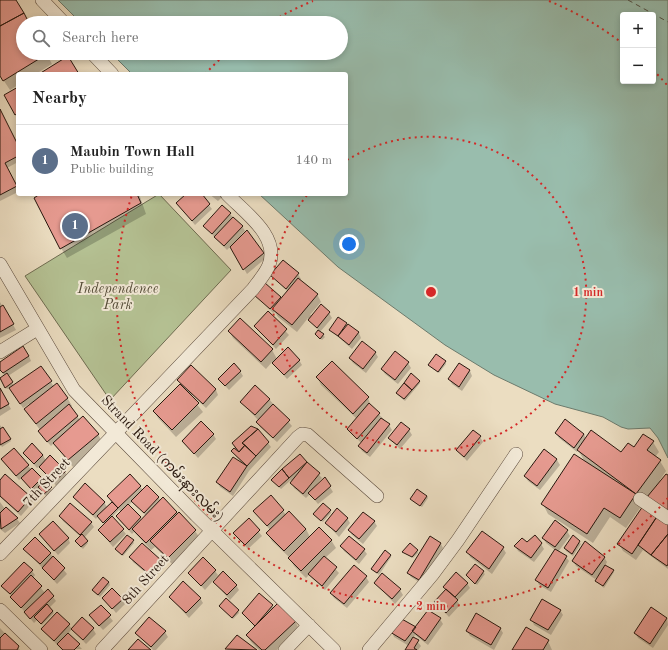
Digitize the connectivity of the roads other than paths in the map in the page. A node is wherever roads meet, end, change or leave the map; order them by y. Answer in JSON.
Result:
{"nodes":[{"id":1,"x":42,"y":0,"type":"edge"},
{"id":2,"x":57,"y":16,"type":"edge"},
{"id":3,"x":99,"y":60,"type":"edge"},
{"id":4,"x":110,"y":72,"type":"edge"},
{"id":5,"x":229,"y":196,"type":"edge"},
{"id":6,"x":0,"y":264,"type":"edge"},
{"id":7,"x":37,"y":329,"type":"junction"},
{"id":8,"x":0,"y":352,"type":"edge"},
{"id":9,"x":115,"y":432,"type":"junction"},
{"id":10,"x":516,"y":454,"type":"dead end"},
{"id":11,"x":377,"y":496,"type":"dead end"},
{"id":12,"x":640,"y":499,"type":"dead end"},
{"id":13,"x":668,"y":518,"type":"edge"},
{"id":14,"x":211,"y":530,"type":"junction"},
{"id":15,"x":0,"y":554,"type":"edge"},
{"id":16,"x":0,"y":610,"type":"edge"},
{"id":17,"x":309,"y":625,"type":"junction"},
{"id":18,"x":41,"y":650,"type":"edge"},
{"id":19,"x":102,"y":650,"type":"edge"},
{"id":20,"x":285,"y":650,"type":"edge"},
{"id":21,"x":334,"y":650,"type":"edge"},
{"id":22,"x":369,"y":650,"type":"edge"}],
"edges":[{"from":1,"to":2,"type":"street"},
{"from":3,"to":4,"type":"street"},
{"from":5,"to":9,"type":"street","name":"7th Street"},
{"from":6,"to":7,"type":"street","name":"Strand Road (ကမ်းနားလမ်း)"},
{"from":7,"to":8,"type":"street"},
{"from":7,"to":9,"type":"street","name":"Strand Road (ကမ်းနားလမ်း)"},
{"from":9,"to":14,"type":"street","name":"Strand Road (ကမ်းနားလမ်း)"},
{"from":9,"to":15,"type":"street","name":"7th Street"},
{"from":10,"to":22,"type":"street"},
{"from":11,"to":14,"type":"street","name":"8th Street"},
{"from":12,"to":13,"type":"street"},
{"from":14,"to":17,"type":"street","name":"Strand Road (ကမ်းနားလမ်း)"},
{"from":14,"to":19,"type":"street","name":"8th Street"},
{"from":16,"to":18,"type":"street"},
{"from":17,"to":20,"type":"street"},
{"from":17,"to":21,"type":"street","name":"Strand Road (ကမ်းနားလမ်း)"}]}
